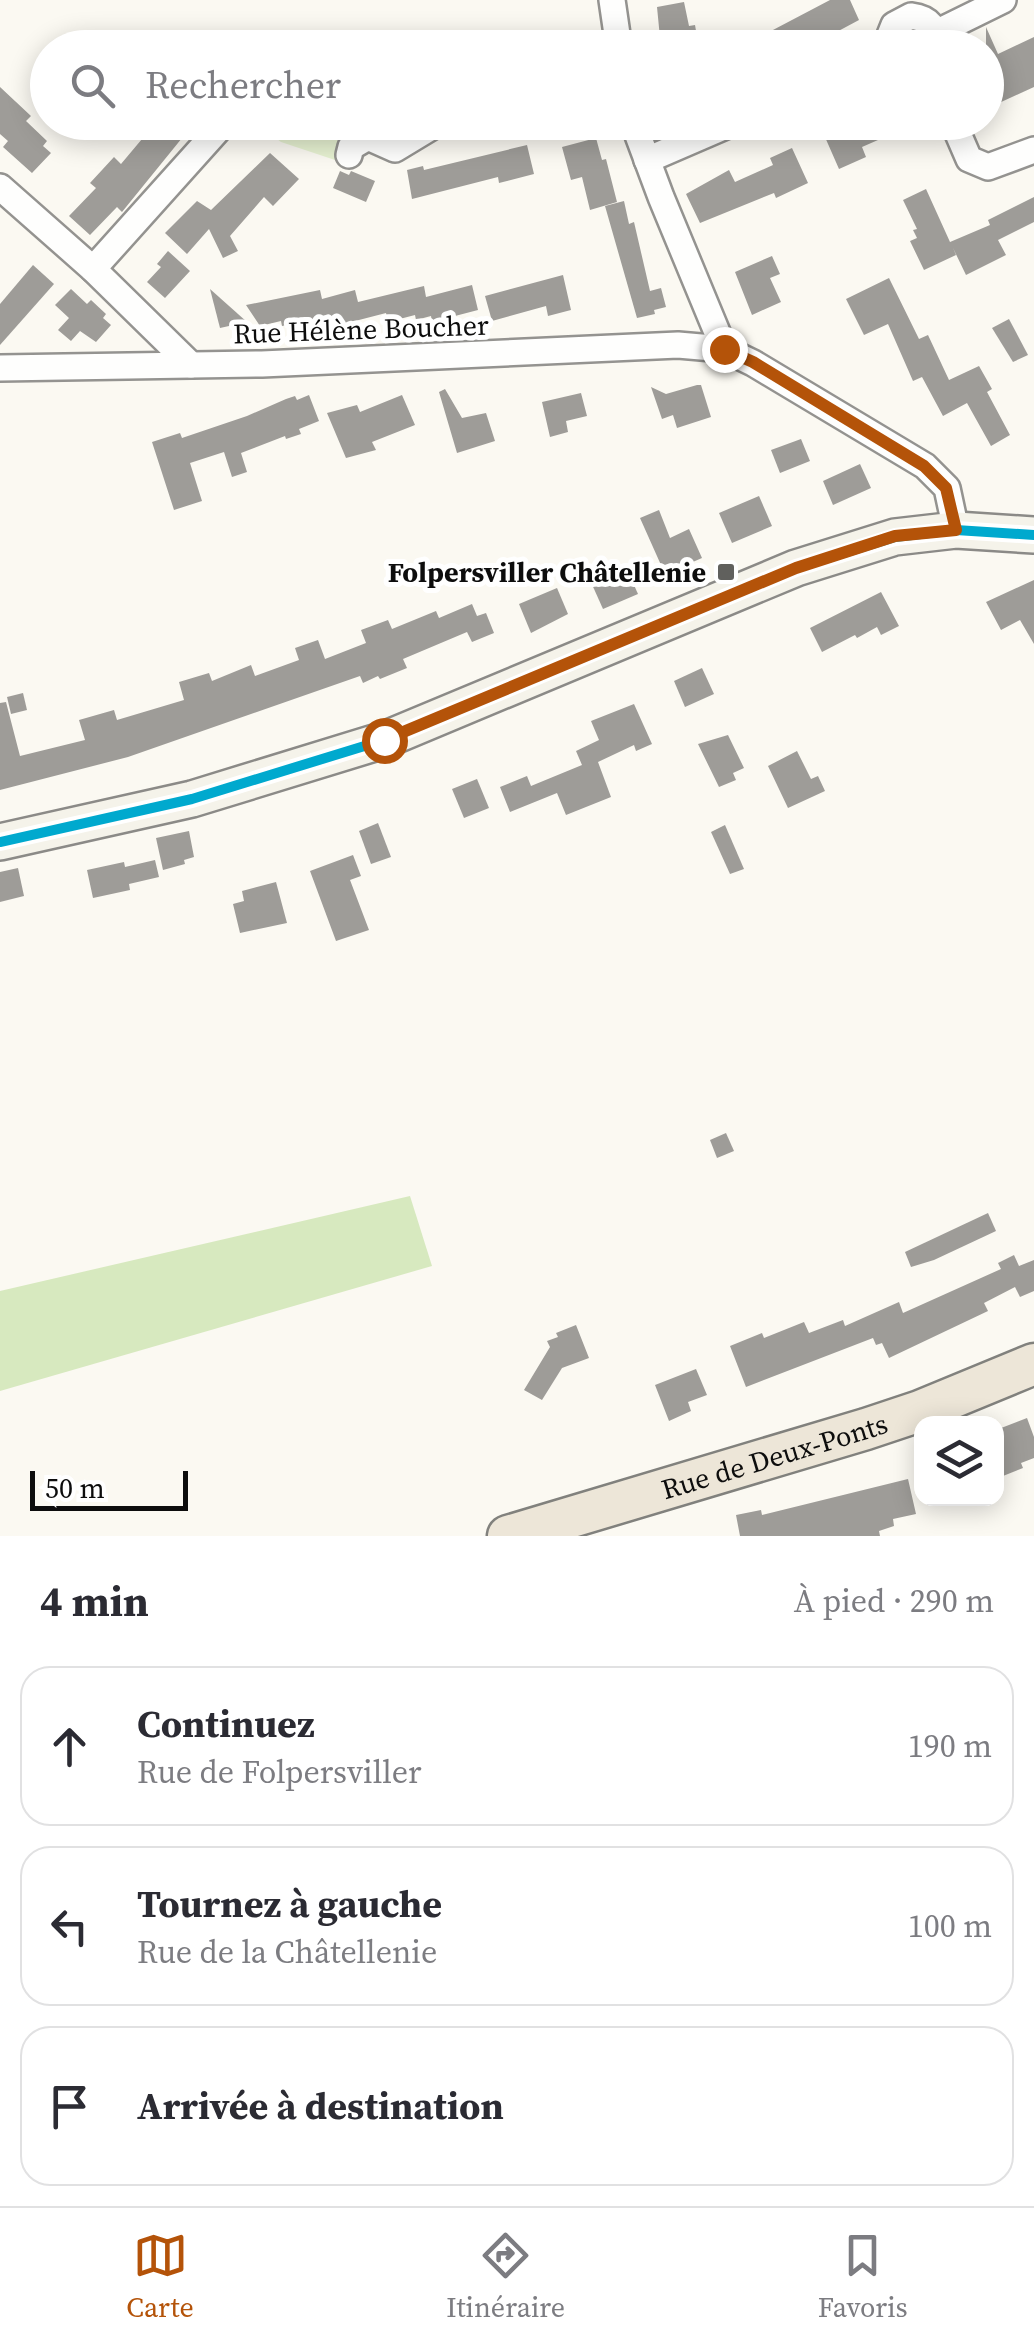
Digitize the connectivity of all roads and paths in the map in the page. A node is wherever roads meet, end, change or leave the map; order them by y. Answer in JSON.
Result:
{"nodes":[{"id":1,"x":612,"y":0,"type":"edge"},
{"id":2,"x":1003,"y":0,"type":"edge"},
{"id":3,"x":896,"y":10,"type":"edge"},
{"id":4,"x":616,"y":30,"type":"edge"},
{"id":5,"x":929,"y":30,"type":"edge"},
{"id":6,"x":953,"y":30,"type":"edge"},
{"id":7,"x":209,"y":140,"type":"edge"},
{"id":8,"x":351,"y":140,"type":"edge"},
{"id":9,"x":365,"y":140,"type":"edge"},
{"id":10,"x":373,"y":140,"type":"edge"},
{"id":11,"x":410,"y":140,"type":"edge"},
{"id":12,"x":639,"y":140,"type":"edge"},
{"id":13,"x":693,"y":140,"type":"edge"},
{"id":14,"x":960,"y":140,"type":"edge"},
{"id":15,"x":354,"y":148,"type":"joint"},
{"id":16,"x":1034,"y":150,"type":"edge"},
{"id":17,"x":646,"y":160,"type":"junction"},
{"id":18,"x":0,"y":187,"type":"edge"},
{"id":19,"x":93,"y":269,"type":"junction"},
{"id":20,"x":724,"y":349,"type":"junction"},
{"id":21,"x":191,"y":366,"type":"junction"},
{"id":22,"x":0,"y":368,"type":"edge"},
{"id":23,"x":956,"y":530,"type":"junction"},
{"id":24,"x":1034,"y":535,"type":"edge"},
{"id":25,"x":0,"y":842,"type":"edge"},
{"id":26,"x":1034,"y":1364,"type":"edge"},
{"id":27,"x":508,"y":1536,"type":"edge"}],
"edges":[{"from":1,"to":4,"type":"street"},
{"from":2,"to":6,"type":"street"},
{"from":3,"to":5,"type":"street"},
{"from":7,"to":19,"type":"street"},
{"from":8,"to":15,"type":"path"},
{"from":9,"to":15,"type":"street"},
{"from":10,"to":11,"type":"street"},
{"from":12,"to":17,"type":"street"},
{"from":13,"to":17,"type":"street"},
{"from":14,"to":16,"type":"street"},
{"from":17,"to":20,"type":"street"},
{"from":18,"to":19,"type":"street"},
{"from":19,"to":21,"type":"street"},
{"from":20,"to":21,"type":"street","name":"Rue Hélène Boucher"},
{"from":20,"to":23,"type":"street"},
{"from":21,"to":22,"type":"street","name":"Rue Hélène Boucher"},
{"from":23,"to":24,"type":"street"},
{"from":23,"to":25,"type":"street"},
{"from":26,"to":27,"type":"main road","name":"Rue de Deux-Ponts"}]}
